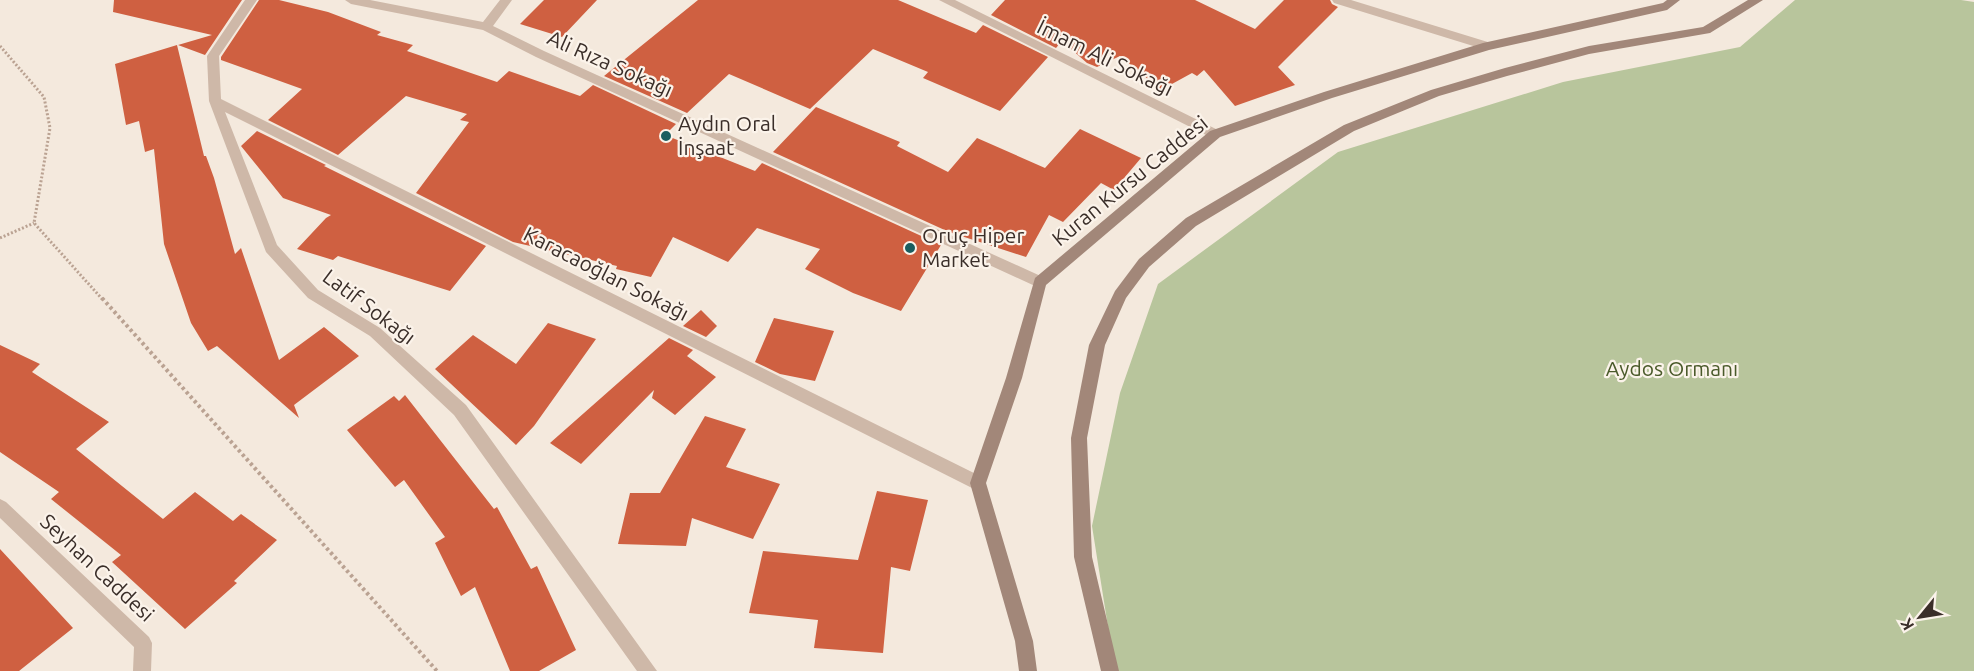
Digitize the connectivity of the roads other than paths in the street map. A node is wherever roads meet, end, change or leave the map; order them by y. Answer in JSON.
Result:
{"nodes":[{"id":1,"x":251,"y":0,"type":"edge"},
{"id":2,"x":351,"y":0,"type":"edge"},
{"id":3,"x":506,"y":0,"type":"edge"},
{"id":4,"x":945,"y":0,"type":"edge"},
{"id":5,"x":1338,"y":0,"type":"edge"},
{"id":6,"x":1674,"y":0,"type":"edge"},
{"id":7,"x":1757,"y":0,"type":"edge"},
{"id":8,"x":486,"y":27,"type":"junction"},
{"id":9,"x":1487,"y":46,"type":"junction"},
{"id":10,"x":214,"y":101,"type":"junction"},
{"id":11,"x":1215,"y":134,"type":"junction"},
{"id":12,"x":1040,"y":282,"type":"junction"},
{"id":13,"x":978,"y":483,"type":"junction"},
{"id":14,"x":0,"y":507,"type":"edge"},
{"id":15,"x":142,"y":671,"type":"edge"},
{"id":16,"x":648,"y":671,"type":"edge"},
{"id":17,"x":1028,"y":671,"type":"edge"},
{"id":18,"x":1110,"y":671,"type":"edge"}],
"edges":[{"from":1,"to":10,"type":"street","name":"Latif Sokağı"},
{"from":2,"to":8,"type":"street","name":"Ali Rıza Sokağı"},
{"from":3,"to":8,"type":"street"},
{"from":4,"to":11,"type":"street","name":"İmam Ali Sokağı"},
{"from":5,"to":9,"type":"street"},
{"from":6,"to":9,"type":"main road","name":"Kuran Kursu Caddesi"},
{"from":7,"to":18,"type":"main road"},
{"from":8,"to":12,"type":"street","name":"Ali Rıza Sokağı"},
{"from":9,"to":11,"type":"main road","name":"Kuran Kursu Caddesi"},
{"from":10,"to":13,"type":"street","name":"Karacaoğlan Sokağı"},
{"from":10,"to":16,"type":"street","name":"Latif Sokağı"},
{"from":11,"to":12,"type":"main road","name":"Kuran Kursu Caddesi"},
{"from":12,"to":13,"type":"main road"},
{"from":13,"to":17,"type":"main road"},
{"from":14,"to":15,"type":"street","name":"Seyhan Caddesi"}]}
